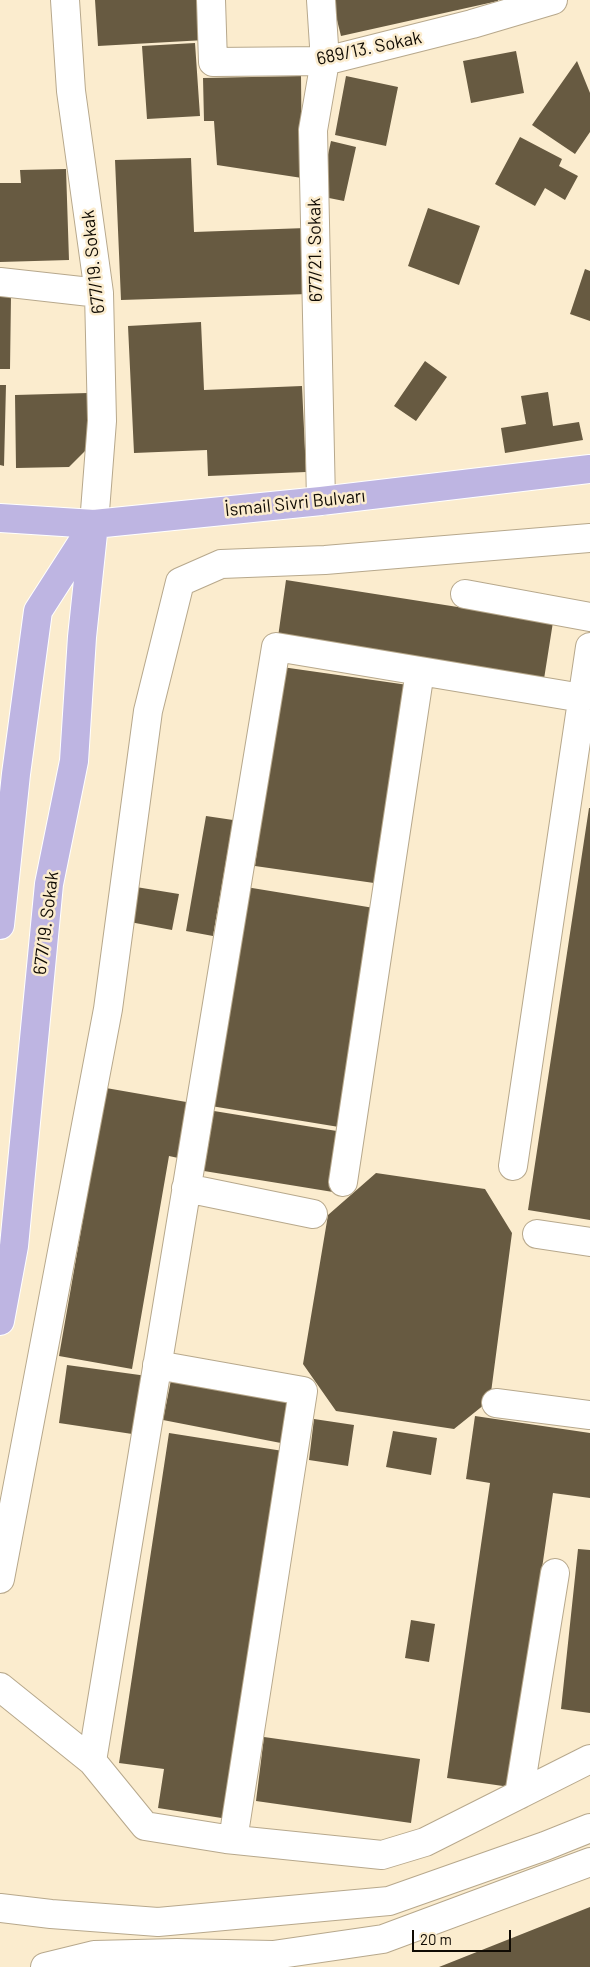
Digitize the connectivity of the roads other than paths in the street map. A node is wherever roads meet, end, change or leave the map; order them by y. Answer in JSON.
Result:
{"nodes":[{"id":1,"x":65,"y":0,"type":"edge"},
{"id":2,"x":210,"y":0,"type":"edge"},
{"id":3,"x":321,"y":0,"type":"edge"},
{"id":4,"x":550,"y":0,"type":"edge"},
{"id":5,"x":325,"y":61,"type":"junction"},
{"id":6,"x":0,"y":282,"type":"edge"},
{"id":7,"x":99,"y":293,"type":"junction"},
{"id":8,"x":590,"y":470,"type":"edge"},
{"id":9,"x":321,"y":501,"type":"junction"},
{"id":10,"x":0,"y":518,"type":"edge"},
{"id":11,"x":94,"y":524,"type":"junction"},
{"id":12,"x":590,"y":538,"type":"edge"},
{"id":13,"x":465,"y":594,"type":"dead end"},
{"id":14,"x":590,"y":617,"type":"edge"},
{"id":15,"x":590,"y":646,"type":"edge"},
{"id":16,"x":420,"y":671,"type":"junction"},
{"id":17,"x":582,"y":698,"type":"junction"},
{"id":18,"x":0,"y":925,"type":"edge"},
{"id":19,"x":513,"y":1166,"type":"dead end"},
{"id":20,"x":344,"y":1182,"type":"dead end"},
{"id":21,"x":186,"y":1188,"type":"junction"},
{"id":22,"x":313,"y":1214,"type":"dead end"},
{"id":23,"x":537,"y":1234,"type":"dead end"},
{"id":24,"x":590,"y":1242,"type":"edge"},
{"id":25,"x":0,"y":1321,"type":"edge"},
{"id":26,"x":157,"y":1365,"type":"junction"},
{"id":27,"x":496,"y":1402,"type":"dead end"},
{"id":28,"x":590,"y":1416,"type":"edge"},
{"id":29,"x":555,"y":1573,"type":"dead end"},
{"id":30,"x":0,"y":1579,"type":"edge"},
{"id":31,"x":0,"y":1687,"type":"edge"},
{"id":32,"x":590,"y":1759,"type":"edge"},
{"id":33,"x":92,"y":1761,"type":"junction"},
{"id":34,"x":519,"y":1795,"type":"junction"},
{"id":35,"x":235,"y":1826,"type":"dead end"},
{"id":36,"x":590,"y":1828,"type":"edge"},
{"id":37,"x":590,"y":1862,"type":"edge"},
{"id":38,"x":0,"y":1908,"type":"edge"},
{"id":39,"x":174,"y":1960,"type":"edge"},
{"id":40,"x":45,"y":1967,"type":"edge"}],
"edges":[{"from":1,"to":7,"type":"street","name":"677/19. Sokak"},
{"from":2,"to":5,"type":"street","name":"689/13. Sokak"},
{"from":3,"to":5,"type":"street","name":"677/21. Sokak"},
{"from":4,"to":5,"type":"street","name":"689/13. Sokak"},
{"from":5,"to":9,"type":"street","name":"677/21. Sokak"},
{"from":6,"to":7,"type":"street"},
{"from":7,"to":11,"type":"street","name":"677/19. Sokak"},
{"from":8,"to":9,"type":"main road","name":"İsmail Sivri Bulvarı"},
{"from":9,"to":11,"type":"main road","name":"İsmail Sivri Bulvarı"},
{"from":10,"to":11,"type":"main road","name":"İsmail Sivri Bulvarı"},
{"from":11,"to":18,"type":"main road","name":"677/19. Sokak"},
{"from":11,"to":25,"type":"main road","name":"677/19. Sokak"},
{"from":12,"to":30,"type":"street"},
{"from":13,"to":14,"type":"street"},
{"from":15,"to":17,"type":"street"},
{"from":16,"to":17,"type":"street"},
{"from":16,"to":20,"type":"street"},
{"from":16,"to":21,"type":"street"},
{"from":17,"to":19,"type":"street"},
{"from":21,"to":22,"type":"street"},
{"from":21,"to":26,"type":"street"},
{"from":23,"to":24,"type":"street"},
{"from":26,"to":33,"type":"street"},
{"from":26,"to":35,"type":"street"},
{"from":27,"to":28,"type":"street"},
{"from":29,"to":34,"type":"street"},
{"from":31,"to":33,"type":"street"},
{"from":32,"to":34,"type":"street"},
{"from":33,"to":34,"type":"street"},
{"from":36,"to":38,"type":"street"},
{"from":37,"to":39,"type":"street"},
{"from":39,"to":40,"type":"street"}]}
